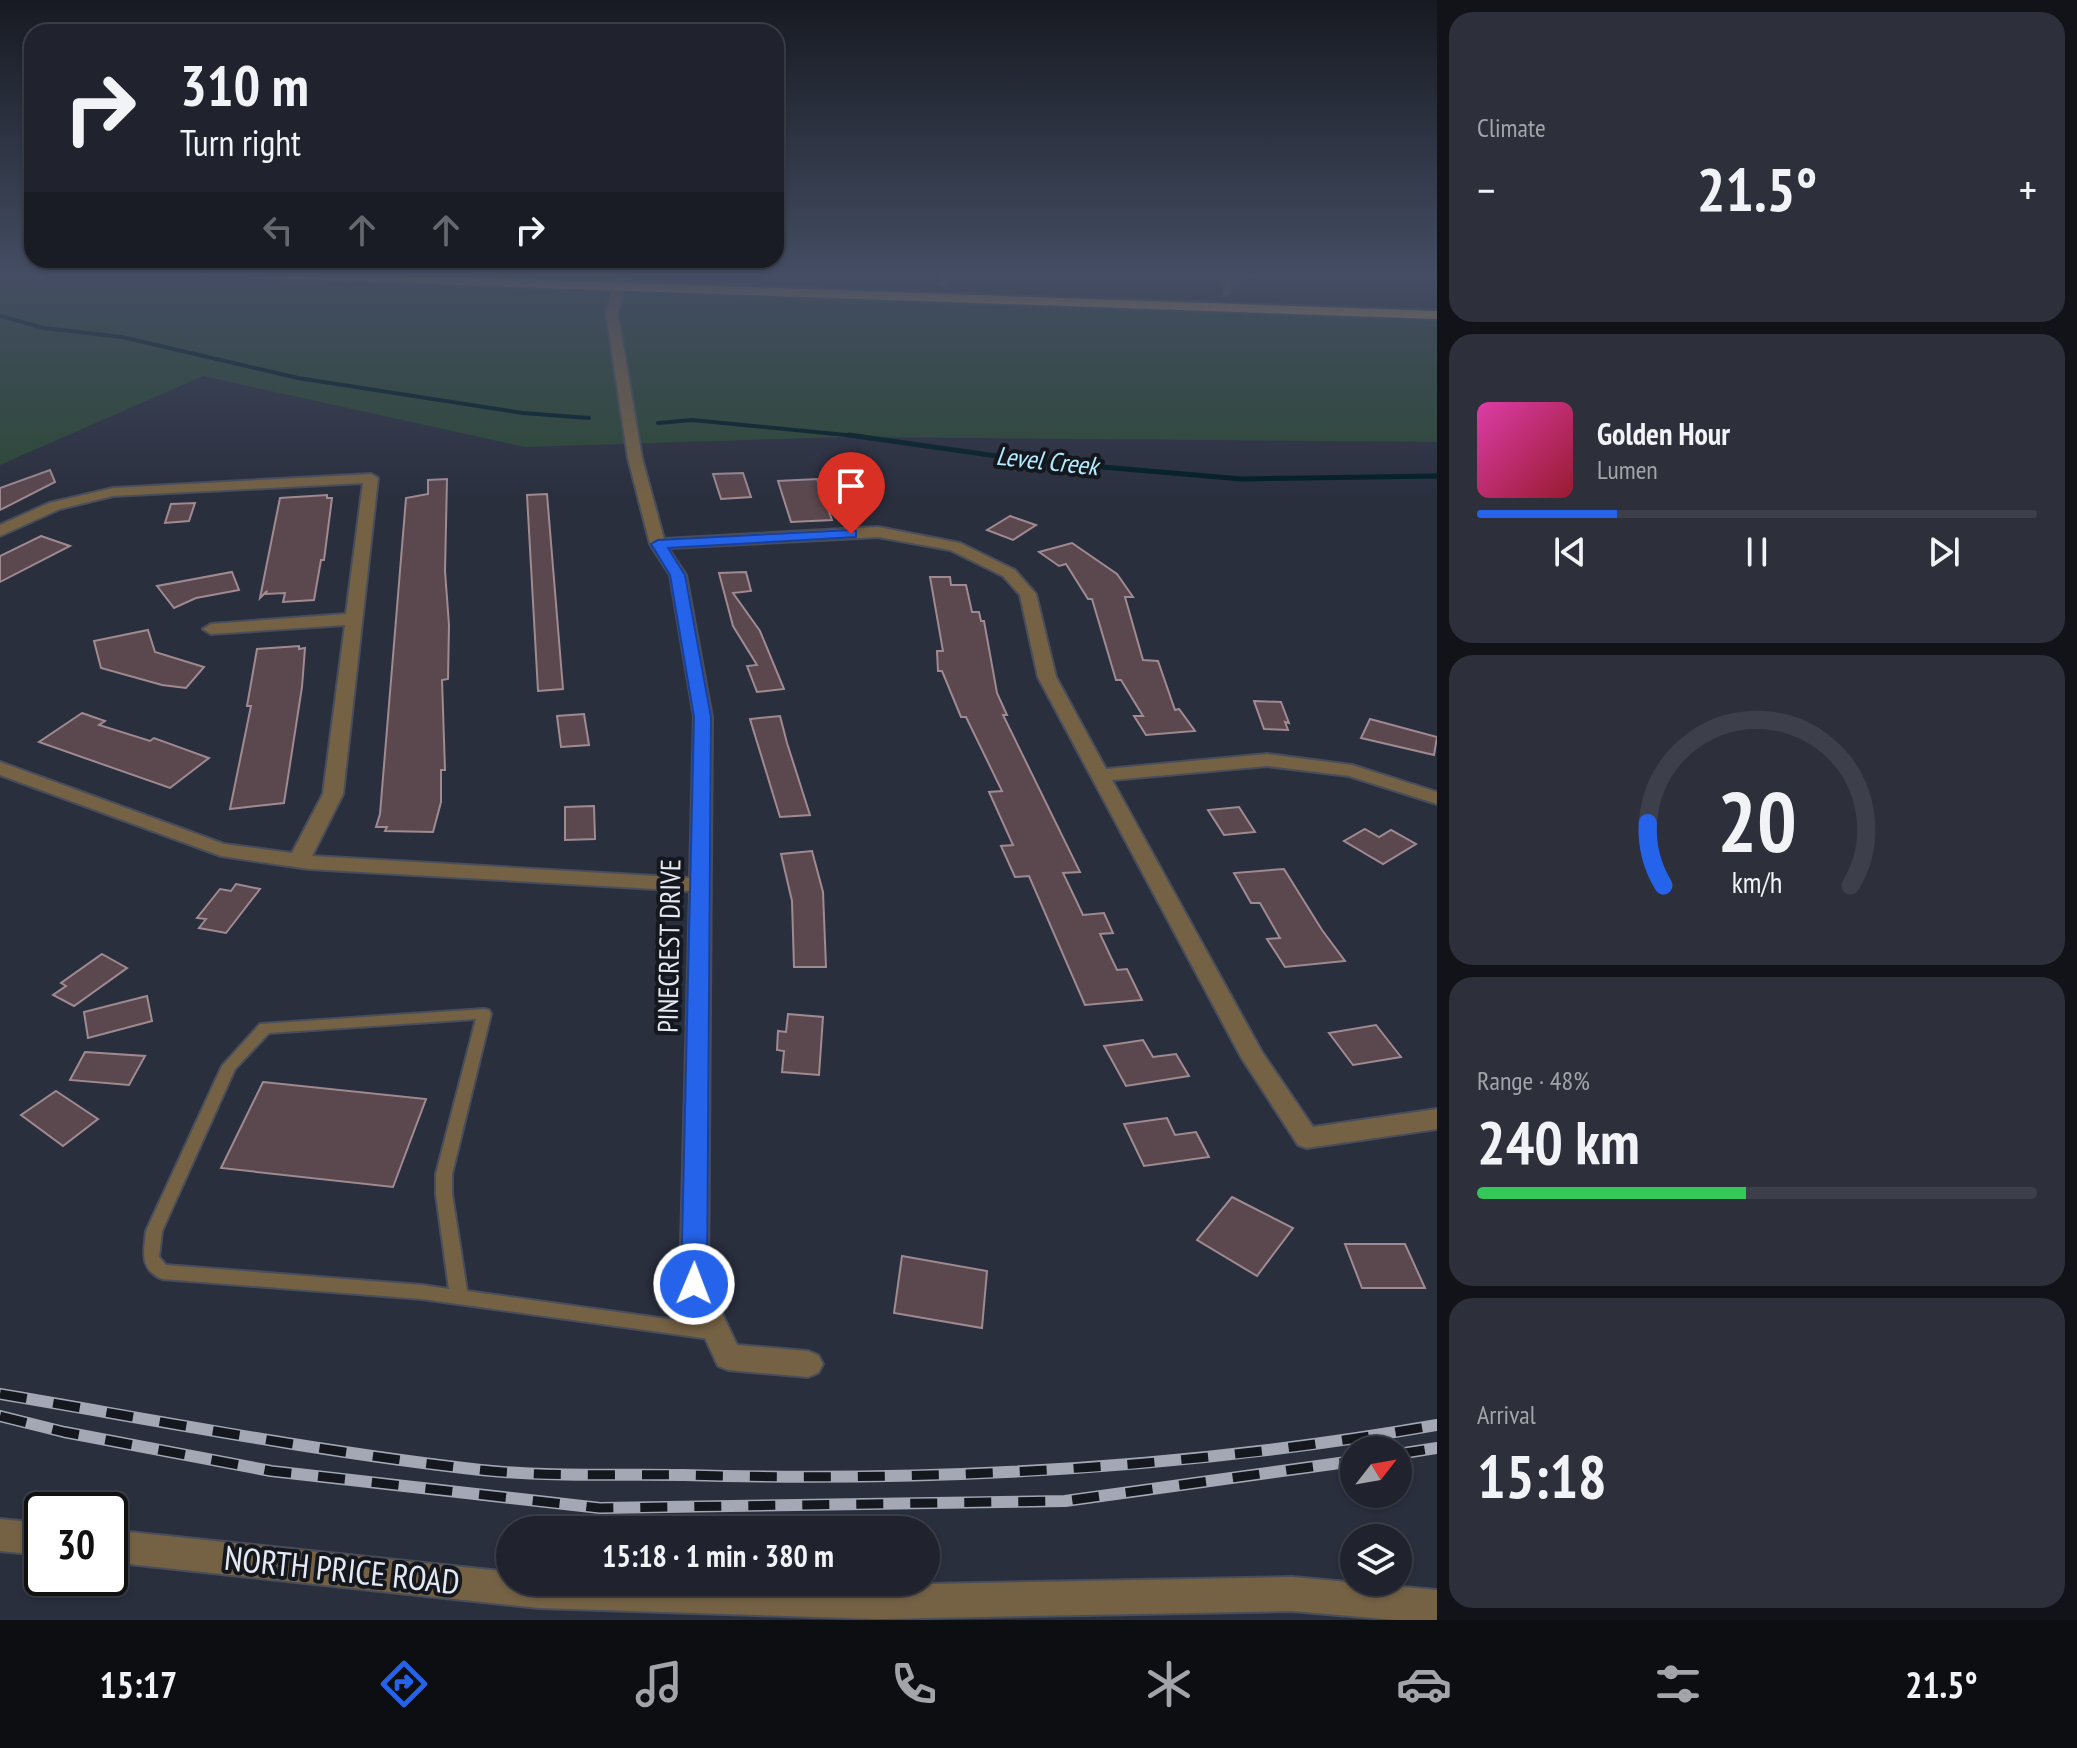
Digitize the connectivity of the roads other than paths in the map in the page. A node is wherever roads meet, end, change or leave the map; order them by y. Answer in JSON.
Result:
{"nodes":[{"id":1,"x":617,"y":348,"type":"edge"},
{"id":2,"x":0,"y":531,"type":"edge"},
{"id":3,"x":658,"y":544,"type":"junction"},
{"id":4,"x":352,"y":619,"type":"junction"},
{"id":5,"x":211,"y":629,"type":"dead end"},
{"id":6,"x":0,"y":768,"type":"edge"},
{"id":7,"x":1100,"y":775,"type":"junction"},
{"id":8,"x":1437,"y":798,"type":"edge"},
{"id":9,"x":299,"y":860,"type":"junction"},
{"id":10,"x":700,"y":885,"type":"junction"},
{"id":11,"x":1437,"y":1119,"type":"edge"},
{"id":12,"x":459,"y":1297,"type":"junction"},
{"id":13,"x":717,"y":1333,"type":"junction"},
{"id":14,"x":808,"y":1364,"type":"dead end"},
{"id":15,"x":0,"y":1535,"type":"edge"},
{"id":16,"x":24,"y":1537,"type":"edge"},
{"id":17,"x":128,"y":1548,"type":"edge"},
{"id":18,"x":1437,"y":1607,"type":"edge"}],
"edges":[{"from":1,"to":3,"type":"street","name":"PINECREST DRIVE"},
{"from":2,"to":4,"type":"street"},
{"from":3,"to":7,"type":"street"},
{"from":3,"to":10,"type":"street","name":"PINECREST DRIVE"},
{"from":4,"to":5,"type":"street"},
{"from":4,"to":9,"type":"street"},
{"from":6,"to":9,"type":"street"},
{"from":7,"to":8,"type":"street"},
{"from":7,"to":11,"type":"street"},
{"from":9,"to":10,"type":"street"},
{"from":10,"to":13,"type":"street","name":"PINECREST DRIVE"},
{"from":12,"to":12,"type":"lane"},
{"from":12,"to":13,"type":"lane"},
{"from":13,"to":14,"type":"street","name":"PINECREST DRIVE"},
{"from":15,"to":16,"type":"street"},
{"from":17,"to":18,"type":"street","name":"NORTH PRICE ROAD"}]}
